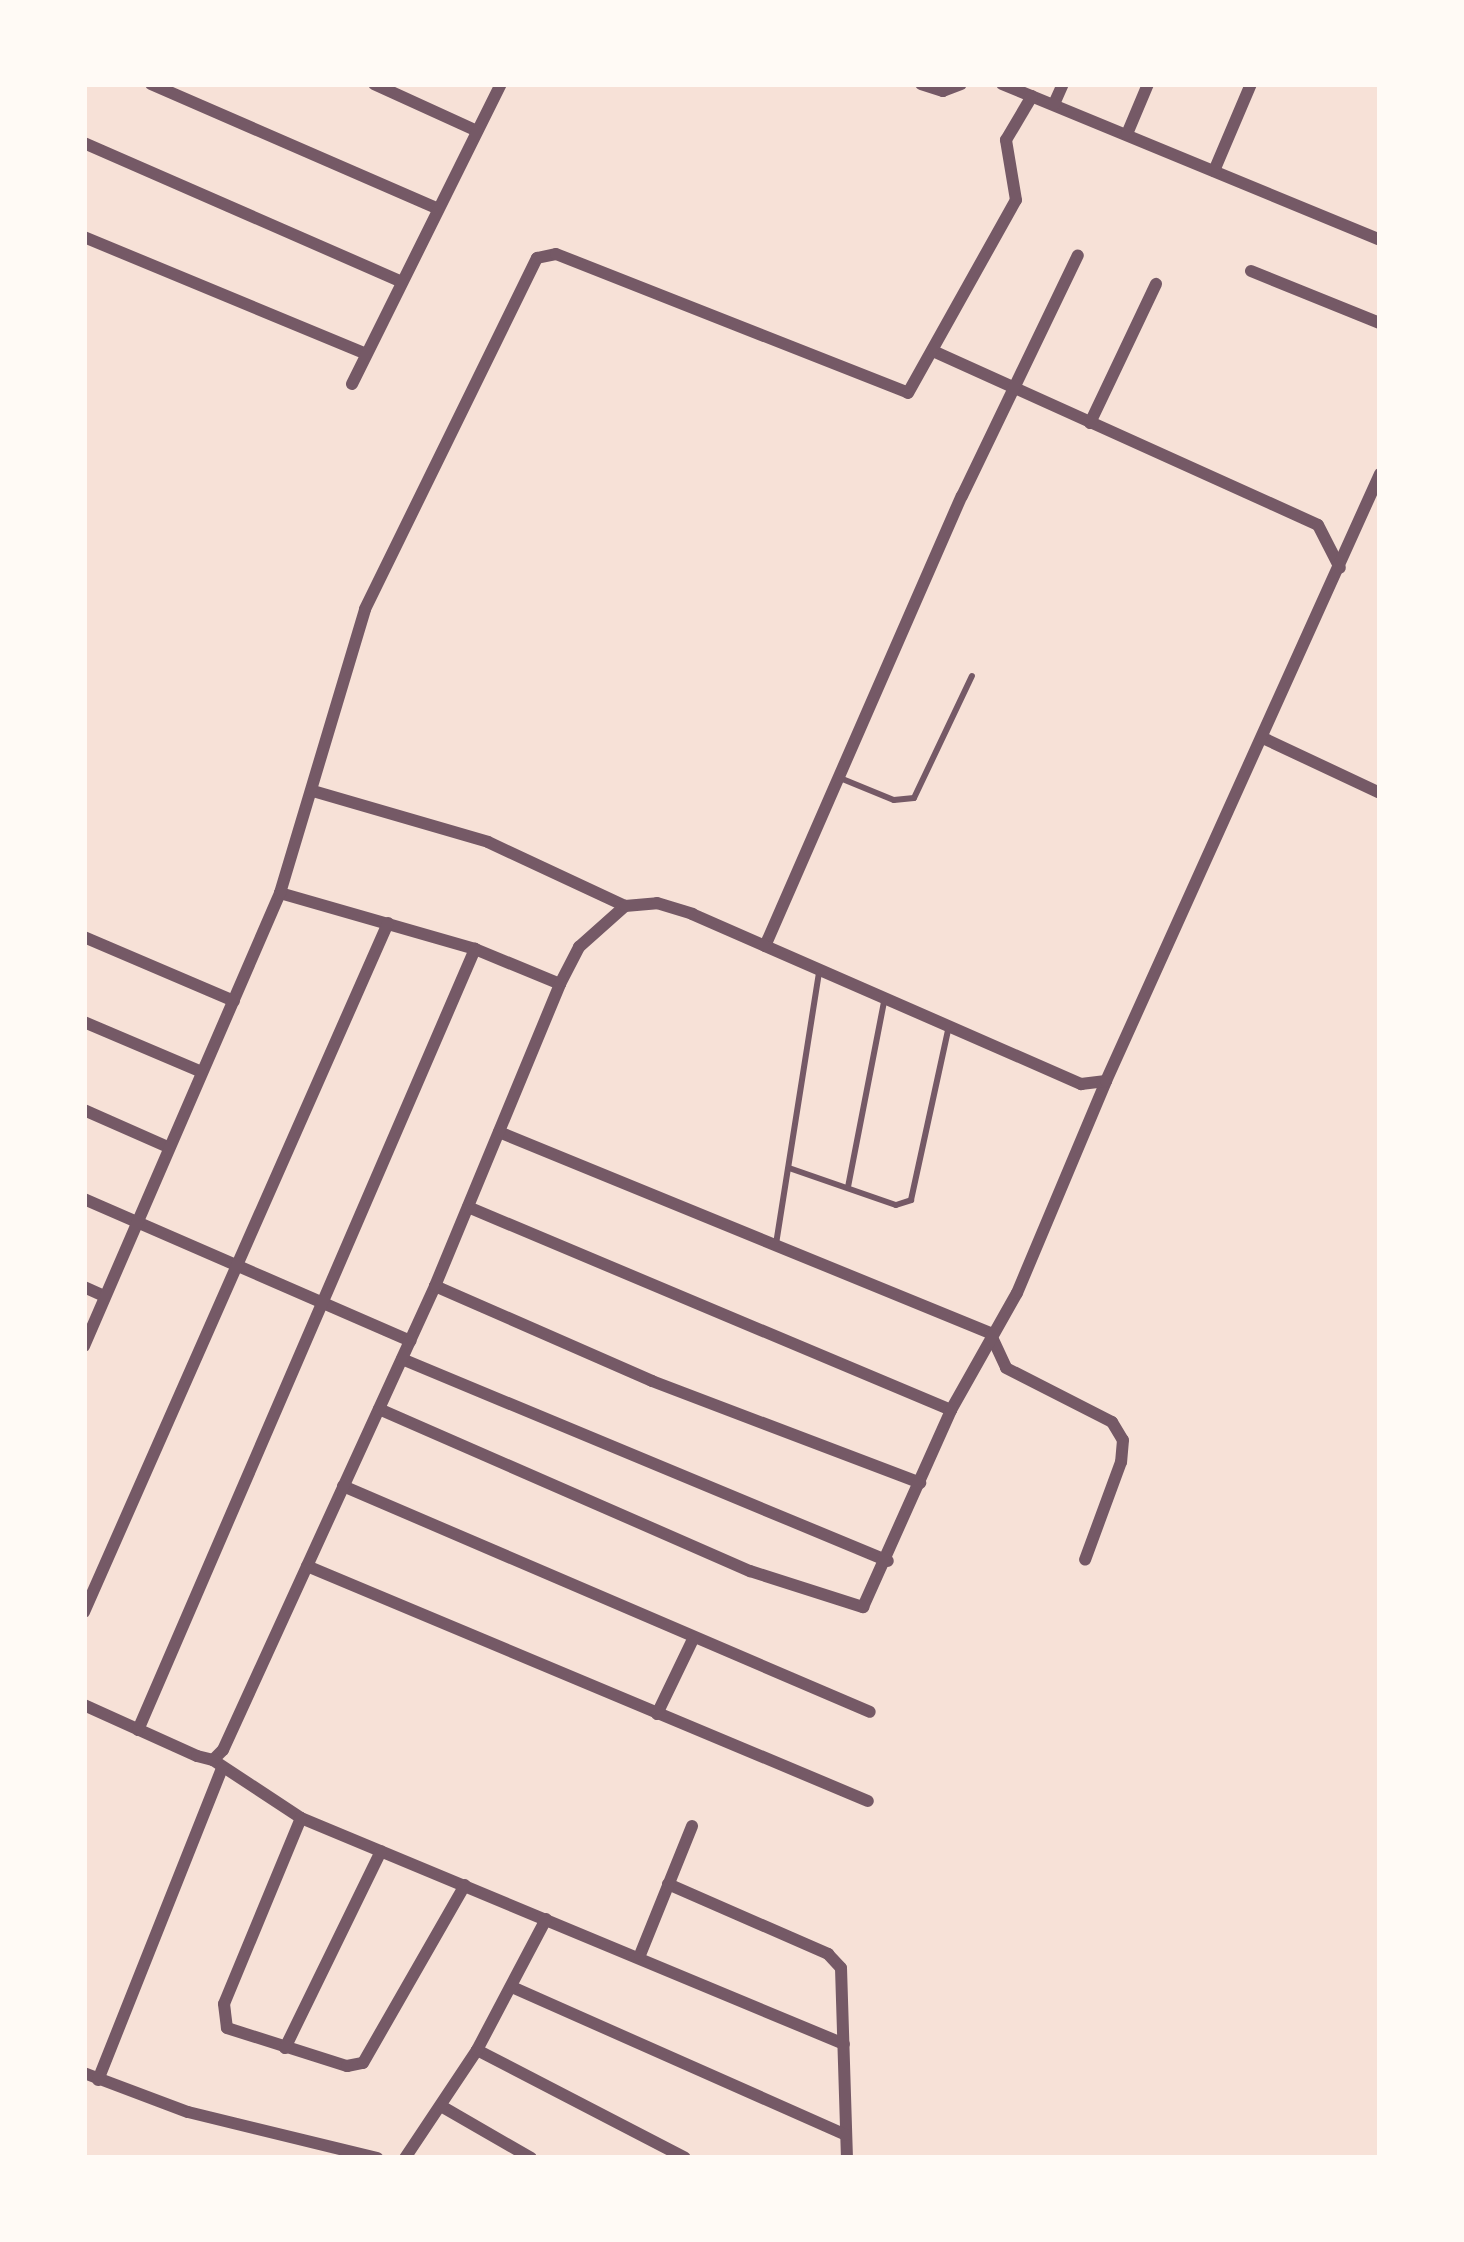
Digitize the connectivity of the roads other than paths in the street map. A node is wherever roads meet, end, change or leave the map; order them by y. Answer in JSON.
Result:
{"nodes":[{"id":1,"x":151,"y":84,"type":"edge"},
{"id":2,"x":374,"y":84,"type":"edge"},
{"id":3,"x":501,"y":84,"type":"edge"},
{"id":4,"x":922,"y":84,"type":"edge"},
{"id":5,"x":961,"y":84,"type":"edge"},
{"id":6,"x":1003,"y":84,"type":"edge"},
{"id":7,"x":1063,"y":84,"type":"edge"},
{"id":8,"x":1148,"y":84,"type":"edge"},
{"id":9,"x":1251,"y":84,"type":"edge"},
{"id":10,"x":1032,"y":96,"type":"junction"},
{"id":11,"x":1054,"y":104,"type":"junction"},
{"id":12,"x":477,"y":131,"type":"junction"},
{"id":13,"x":1127,"y":134,"type":"junction"},
{"id":14,"x":84,"y":143,"type":"edge"},
{"id":15,"x":1214,"y":171,"type":"junction"},
{"id":16,"x":438,"y":209,"type":"junction"},
{"id":17,"x":84,"y":237,"type":"edge"},
{"id":18,"x":1380,"y":240,"type":"edge"},
{"id":19,"x":1078,"y":255,"type":"dead end"},
{"id":20,"x":1252,"y":271,"type":"dead end"},
{"id":21,"x":402,"y":282,"type":"junction"},
{"id":22,"x":1156,"y":284,"type":"dead end"},
{"id":23,"x":1380,"y":323,"type":"edge"},
{"id":24,"x":933,"y":351,"type":"junction"},
{"id":25,"x":366,"y":354,"type":"junction"},
{"id":26,"x":352,"y":384,"type":"dead end"},
{"id":27,"x":1014,"y":389,"type":"junction"},
{"id":28,"x":1090,"y":423,"type":"junction"},
{"id":29,"x":1380,"y":475,"type":"edge"},
{"id":30,"x":1340,"y":568,"type":"junction"},
{"id":31,"x":972,"y":676,"type":"dead end"},
{"id":32,"x":1263,"y":738,"type":"junction"},
{"id":33,"x":840,"y":778,"type":"junction"},
{"id":34,"x":313,"y":791,"type":"junction"},
{"id":35,"x":1380,"y":793,"type":"edge"},
{"id":36,"x":280,"y":893,"type":"junction"},
{"id":37,"x":625,"y":906,"type":"junction"},
{"id":38,"x":388,"y":923,"type":"junction"},
{"id":39,"x":84,"y":938,"type":"edge"},
{"id":40,"x":765,"y":946,"type":"junction"},
{"id":41,"x":475,"y":949,"type":"junction"},
{"id":42,"x":819,"y":969,"type":"junction"},
{"id":43,"x":560,"y":984,"type":"junction"},
{"id":44,"x":885,"y":998,"type":"junction"},
{"id":45,"x":234,"y":1001,"type":"junction"},
{"id":46,"x":84,"y":1022,"type":"edge"},
{"id":47,"x":949,"y":1026,"type":"junction"},
{"id":48,"x":202,"y":1072,"type":"junction"},
{"id":49,"x":1106,"y":1081,"type":"junction"},
{"id":50,"x":84,"y":1110,"type":"edge"},
{"id":51,"x":499,"y":1132,"type":"junction"},
{"id":52,"x":168,"y":1147,"type":"junction"},
{"id":53,"x":789,"y":1168,"type":"junction"},
{"id":54,"x":848,"y":1187,"type":"junction"},
{"id":55,"x":84,"y":1199,"type":"edge"},
{"id":56,"x":468,"y":1207,"type":"junction"},
{"id":57,"x":135,"y":1221,"type":"junction"},
{"id":58,"x":776,"y":1248,"type":"junction"},
{"id":59,"x":236,"y":1264,"type":"junction"},
{"id":60,"x":435,"y":1286,"type":"junction"},
{"id":61,"x":84,"y":1287,"type":"edge"},
{"id":62,"x":104,"y":1296,"type":"junction"},
{"id":63,"x":326,"y":1304,"type":"junction"},
{"id":64,"x":990,"y":1333,"type":"junction"},
{"id":65,"x":410,"y":1341,"type":"junction"},
{"id":66,"x":84,"y":1346,"type":"edge"},
{"id":67,"x":402,"y":1359,"type":"junction"},
{"id":68,"x":379,"y":1409,"type":"junction"},
{"id":69,"x":951,"y":1410,"type":"junction"},
{"id":70,"x":920,"y":1483,"type":"junction"},
{"id":71,"x":343,"y":1486,"type":"junction"},
{"id":72,"x":1085,"y":1560,"type":"dead end"},
{"id":73,"x":888,"y":1562,"type":"junction"},
{"id":74,"x":307,"y":1566,"type":"junction"},
{"id":75,"x":84,"y":1612,"type":"edge"},
{"id":76,"x":694,"y":1637,"type":"junction"},
{"id":77,"x":84,"y":1705,"type":"edge"},
{"id":78,"x":871,"y":1712,"type":"dead end"},
{"id":79,"x":658,"y":1714,"type":"junction"},
{"id":80,"x":138,"y":1730,"type":"junction"},
{"id":81,"x":218,"y":1764,"type":"junction"},
{"id":82,"x":868,"y":1801,"type":"dead end"},
{"id":83,"x":302,"y":1818,"type":"junction"},
{"id":84,"x":692,"y":1826,"type":"dead end"},
{"id":85,"x":381,"y":1851,"type":"junction"},
{"id":86,"x":668,"y":1884,"type":"junction"},
{"id":87,"x":465,"y":1885,"type":"junction"},
{"id":88,"x":546,"y":1918,"type":"junction"},
{"id":89,"x":640,"y":1955,"type":"junction"},
{"id":90,"x":512,"y":1987,"type":"junction"},
{"id":91,"x":844,"y":2044,"type":"junction"},
{"id":92,"x":285,"y":2048,"type":"junction"},
{"id":93,"x":477,"y":2050,"type":"junction"},
{"id":94,"x":84,"y":2073,"type":"edge"},
{"id":95,"x":98,"y":2080,"type":"junction"},
{"id":96,"x":441,"y":2106,"type":"junction"},
{"id":97,"x":846,"y":2135,"type":"junction"},
{"id":98,"x":377,"y":2158,"type":"edge"},
{"id":99,"x":405,"y":2158,"type":"edge"},
{"id":100,"x":531,"y":2158,"type":"edge"},
{"id":101,"x":685,"y":2158,"type":"edge"},
{"id":102,"x":847,"y":2158,"type":"edge"}],
"edges":[{"from":1,"to":16,"type":"street"},
{"from":2,"to":12,"type":"street"},
{"from":3,"to":12,"type":"street"},
{"from":4,"to":5,"type":"street"},
{"from":6,"to":10,"type":"street"},
{"from":7,"to":11,"type":"street"},
{"from":8,"to":13,"type":"street"},
{"from":9,"to":15,"type":"street"},
{"from":10,"to":11,"type":"street"},
{"from":10,"to":24,"type":"street"},
{"from":11,"to":13,"type":"street"},
{"from":12,"to":16,"type":"street"},
{"from":13,"to":15,"type":"street"},
{"from":14,"to":21,"type":"street"},
{"from":15,"to":18,"type":"street"},
{"from":16,"to":21,"type":"street"},
{"from":17,"to":25,"type":"street"},
{"from":19,"to":27,"type":"street"},
{"from":20,"to":23,"type":"street"},
{"from":21,"to":25,"type":"street"},
{"from":22,"to":28,"type":"street"},
{"from":24,"to":27,"type":"street"},
{"from":24,"to":34,"type":"street"},
{"from":25,"to":26,"type":"street"},
{"from":27,"to":28,"type":"street"},
{"from":27,"to":33,"type":"street"},
{"from":28,"to":30,"type":"street"},
{"from":29,"to":30,"type":"street"},
{"from":30,"to":32,"type":"street"},
{"from":31,"to":33,"type":"lane"},
{"from":32,"to":35,"type":"street"},
{"from":32,"to":49,"type":"street"},
{"from":33,"to":40,"type":"street"},
{"from":34,"to":36,"type":"street"},
{"from":34,"to":37,"type":"street"},
{"from":36,"to":38,"type":"street"},
{"from":36,"to":45,"type":"street"},
{"from":37,"to":40,"type":"street"},
{"from":37,"to":43,"type":"street"},
{"from":38,"to":41,"type":"street"},
{"from":38,"to":59,"type":"street"},
{"from":39,"to":45,"type":"street"},
{"from":40,"to":42,"type":"street"},
{"from":41,"to":43,"type":"street"},
{"from":41,"to":63,"type":"street"},
{"from":42,"to":44,"type":"street"},
{"from":42,"to":53,"type":"lane"},
{"from":43,"to":51,"type":"street"},
{"from":44,"to":47,"type":"street"},
{"from":44,"to":54,"type":"lane"},
{"from":45,"to":48,"type":"street"},
{"from":46,"to":48,"type":"street"},
{"from":47,"to":49,"type":"street"},
{"from":47,"to":54,"type":"lane"},
{"from":48,"to":52,"type":"street"},
{"from":49,"to":64,"type":"street"},
{"from":50,"to":52,"type":"street"},
{"from":51,"to":56,"type":"street"},
{"from":51,"to":58,"type":"street"},
{"from":52,"to":57,"type":"street"},
{"from":53,"to":54,"type":"lane"},
{"from":53,"to":58,"type":"lane"},
{"from":55,"to":57,"type":"street"},
{"from":56,"to":60,"type":"street"},
{"from":56,"to":69,"type":"street"},
{"from":57,"to":59,"type":"street"},
{"from":57,"to":62,"type":"street"},
{"from":58,"to":64,"type":"street"},
{"from":59,"to":63,"type":"street"},
{"from":59,"to":75,"type":"street"},
{"from":60,"to":65,"type":"street"},
{"from":60,"to":70,"type":"street"},
{"from":61,"to":62,"type":"street"},
{"from":62,"to":66,"type":"street"},
{"from":63,"to":65,"type":"street"},
{"from":63,"to":80,"type":"street"},
{"from":64,"to":69,"type":"street"},
{"from":64,"to":72,"type":"street"},
{"from":65,"to":67,"type":"street"},
{"from":67,"to":68,"type":"street"},
{"from":67,"to":73,"type":"street"},
{"from":68,"to":71,"type":"street"},
{"from":68,"to":73,"type":"street"},
{"from":69,"to":70,"type":"street"},
{"from":70,"to":73,"type":"street"},
{"from":71,"to":74,"type":"street"},
{"from":71,"to":76,"type":"street"},
{"from":74,"to":79,"type":"street"},
{"from":74,"to":81,"type":"street"},
{"from":76,"to":78,"type":"street"},
{"from":76,"to":79,"type":"street"},
{"from":77,"to":80,"type":"street"},
{"from":79,"to":82,"type":"street"},
{"from":80,"to":81,"type":"street"},
{"from":81,"to":83,"type":"street"},
{"from":81,"to":95,"type":"street"},
{"from":83,"to":85,"type":"street"},
{"from":83,"to":92,"type":"street"},
{"from":84,"to":86,"type":"street"},
{"from":85,"to":87,"type":"street"},
{"from":85,"to":92,"type":"street"},
{"from":86,"to":89,"type":"street"},
{"from":86,"to":91,"type":"street"},
{"from":87,"to":88,"type":"street"},
{"from":87,"to":92,"type":"street"},
{"from":88,"to":89,"type":"street"},
{"from":88,"to":90,"type":"street"},
{"from":89,"to":91,"type":"street"},
{"from":90,"to":93,"type":"street"},
{"from":90,"to":97,"type":"street"},
{"from":91,"to":97,"type":"street"},
{"from":93,"to":96,"type":"street"},
{"from":93,"to":101,"type":"street"},
{"from":94,"to":95,"type":"street"},
{"from":95,"to":98,"type":"street"},
{"from":96,"to":99,"type":"street"},
{"from":96,"to":100,"type":"street"},
{"from":97,"to":102,"type":"street"}]}
